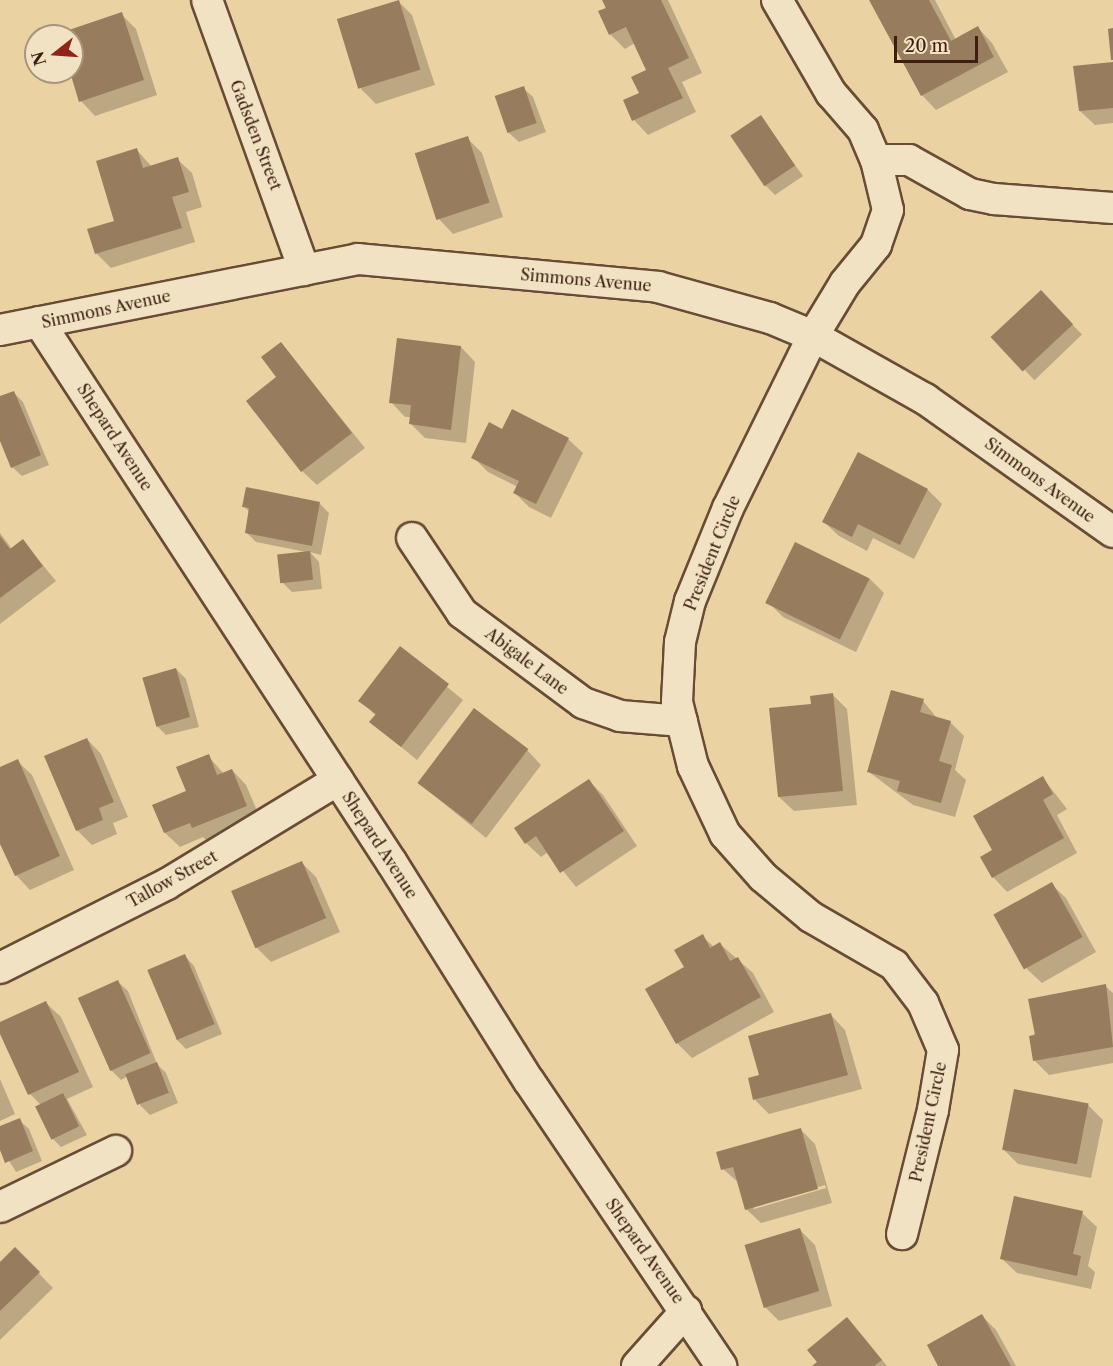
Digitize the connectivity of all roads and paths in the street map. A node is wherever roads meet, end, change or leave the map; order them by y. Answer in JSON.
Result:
{"nodes":[{"id":1,"x":207,"y":0,"type":"edge"},
{"id":2,"x":777,"y":0,"type":"edge"},
{"id":3,"x":876,"y":160,"type":"junction"},
{"id":4,"x":1113,"y":208,"type":"edge"},
{"id":5,"x":304,"y":270,"type":"junction"},
{"id":6,"x":39,"y":322,"type":"junction"},
{"id":7,"x":0,"y":330,"type":"edge"},
{"id":8,"x":813,"y":336,"type":"junction"},
{"id":9,"x":1113,"y":532,"type":"edge"},
{"id":10,"x":412,"y":538,"type":"dead end"},
{"id":11,"x":682,"y":721,"type":"junction"},
{"id":12,"x":338,"y":780,"type":"junction"},
{"id":13,"x":0,"y":968,"type":"edge"},
{"id":14,"x":116,"y":1151,"type":"dead end"},
{"id":15,"x":0,"y":1207,"type":"edge"},
{"id":16,"x":902,"y":1234,"type":"dead end"},
{"id":17,"x":686,"y":1311,"type":"junction"},
{"id":18,"x":637,"y":1366,"type":"edge"},
{"id":19,"x":721,"y":1366,"type":"edge"}],
"edges":[{"from":1,"to":5,"type":"street","name":"Gadsden Street"},
{"from":2,"to":3,"type":"street","name":"President Circle"},
{"from":3,"to":4,"type":"street"},
{"from":3,"to":8,"type":"street","name":"President Circle"},
{"from":5,"to":6,"type":"street","name":"Simmons Avenue"},
{"from":5,"to":8,"type":"street","name":"Simmons Avenue"},
{"from":6,"to":7,"type":"street","name":"Simmons Avenue"},
{"from":6,"to":12,"type":"street","name":"Shepard Avenue"},
{"from":8,"to":9,"type":"street","name":"Simmons Avenue"},
{"from":8,"to":11,"type":"street","name":"President Circle"},
{"from":10,"to":11,"type":"street","name":"Abigale Lane"},
{"from":11,"to":16,"type":"street","name":"President Circle"},
{"from":12,"to":13,"type":"street","name":"Tallow Street"},
{"from":12,"to":17,"type":"street","name":"Shepard Avenue"},
{"from":14,"to":15,"type":"street"},
{"from":17,"to":18,"type":"street"},
{"from":17,"to":19,"type":"street","name":"Shepard Avenue"}]}
